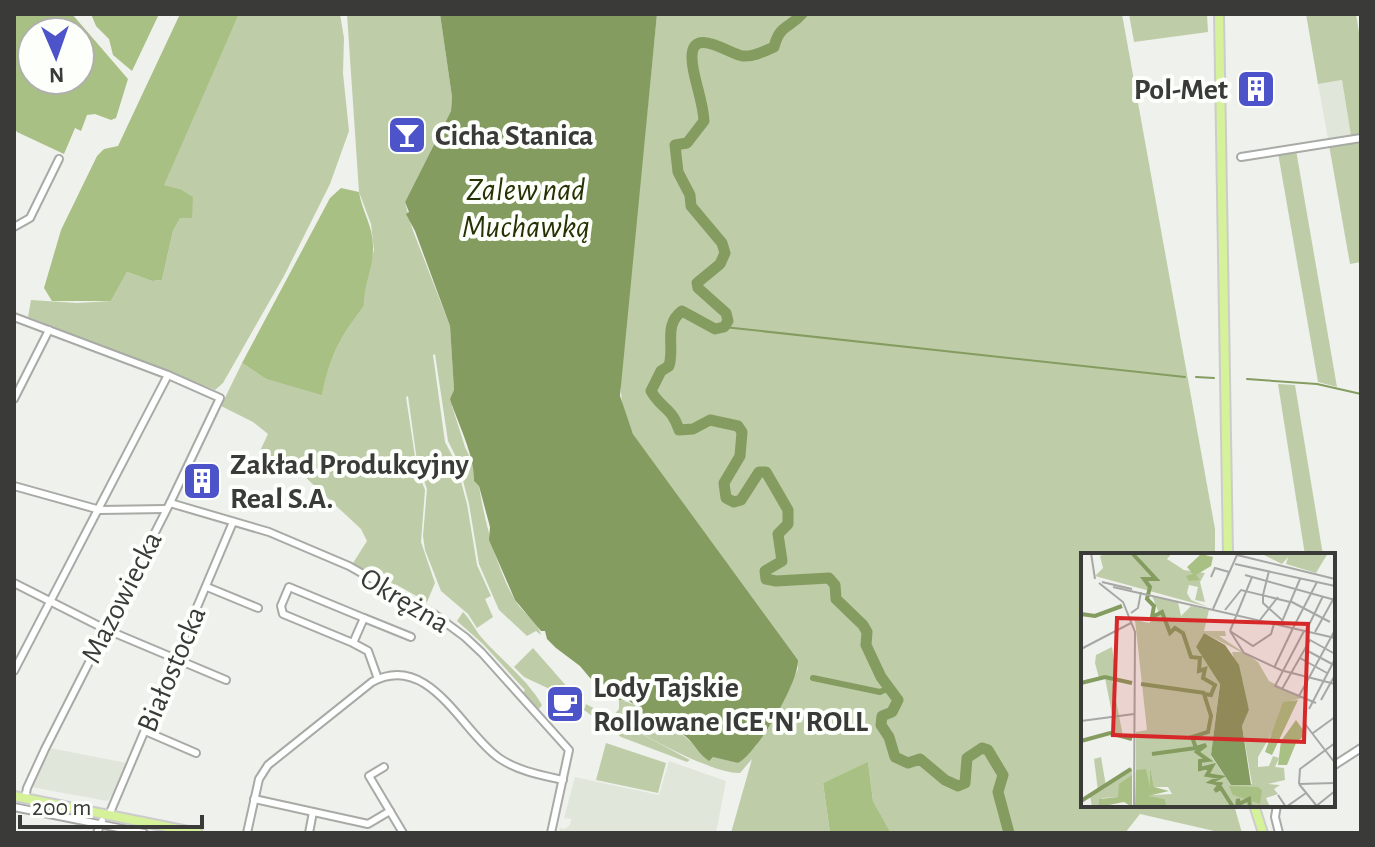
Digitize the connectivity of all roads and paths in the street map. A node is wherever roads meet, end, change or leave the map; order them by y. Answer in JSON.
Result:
{"nodes":[{"id":1,"x":1219,"y":14,"type":"edge"},
{"id":2,"x":1361,"y":138,"type":"edge"},
{"id":3,"x":1241,"y":157,"type":"dead end"},
{"id":4,"x":59,"y":159,"type":"dead end"},
{"id":5,"x":14,"y":227,"type":"edge"},
{"id":6,"x":14,"y":317,"type":"edge"},
{"id":7,"x":49,"y":330,"type":"junction"},
{"id":8,"x":168,"y":375,"type":"junction"},
{"id":9,"x":14,"y":399,"type":"edge"},
{"id":10,"x":14,"y":486,"type":"edge"},
{"id":11,"x":167,"y":506,"type":"junction"},
{"id":12,"x":100,"y":510,"type":"junction"},
{"id":13,"x":233,"y":522,"type":"junction"},
{"id":14,"x":1228,"y":553,"type":"edge"},
{"id":15,"x":14,"y":583,"type":"edge"},
{"id":16,"x":207,"y":587,"type":"junction"},
{"id":17,"x":50,"y":602,"type":"junction"},
{"id":18,"x":258,"y":608,"type":"dead end"},
{"id":19,"x":364,"y":618,"type":"junction"},
{"id":20,"x":105,"y":629,"type":"junction"},
{"id":21,"x":411,"y":637,"type":"dead end"},
{"id":22,"x":353,"y":643,"type":"junction"},
{"id":23,"x":176,"y":659,"type":"junction"},
{"id":24,"x":14,"y":669,"type":"edge"},
{"id":25,"x":378,"y":679,"type":"junction"},
{"id":26,"x":226,"y":680,"type":"dead end"},
{"id":27,"x":145,"y":731,"type":"junction"},
{"id":28,"x":1361,"y":748,"type":"edge"},
{"id":29,"x":196,"y":753,"type":"dead end"},
{"id":30,"x":1335,"y":765,"type":"edge"},
{"id":31,"x":384,"y":767,"type":"dead end"},
{"id":32,"x":563,"y":780,"type":"junction"},
{"id":33,"x":254,"y":799,"type":"junction"},
{"id":34,"x":17,"y":801,"type":"edge"},
{"id":35,"x":1255,"y":807,"type":"edge"},
{"id":36,"x":1276,"y":809,"type":"edge"},
{"id":37,"x":390,"y":811,"type":"junction"},
{"id":38,"x":313,"y":812,"type":"junction"},
{"id":39,"x":107,"y":814,"type":"junction"},
{"id":40,"x":101,"y":825,"type":"junction"},
{"id":41,"x":97,"y":833,"type":"edge"},
{"id":42,"x":144,"y":833,"type":"edge"},
{"id":43,"x":198,"y":833,"type":"edge"},
{"id":44,"x":247,"y":833,"type":"edge"},
{"id":45,"x":309,"y":833,"type":"edge"},
{"id":46,"x":403,"y":833,"type":"edge"},
{"id":47,"x":551,"y":833,"type":"edge"},
{"id":48,"x":1263,"y":833,"type":"edge"},
{"id":49,"x":1279,"y":833,"type":"edge"}],
"edges":[{"from":1,"to":14,"type":"main road"},
{"from":2,"to":3,"type":"street"},
{"from":4,"to":5,"type":"street"},
{"from":6,"to":7,"type":"street"},
{"from":7,"to":8,"type":"street"},
{"from":7,"to":9,"type":"street"},
{"from":8,"to":11,"type":"street","name":"Mazowiecka"},
{"from":8,"to":12,"type":"street"},
{"from":10,"to":12,"type":"street","name":"Okrężna"},
{"from":11,"to":12,"type":"street","name":"Okrężna"},
{"from":11,"to":13,"type":"street","name":"Okrężna"},
{"from":11,"to":20,"type":"street","name":"Mazowiecka"},
{"from":12,"to":17,"type":"street"},
{"from":13,"to":16,"type":"street","name":"Białostocka"},
{"from":13,"to":32,"type":"street","name":"Okrężna"},
{"from":15,"to":17,"type":"street"},
{"from":16,"to":18,"type":"street"},
{"from":16,"to":23,"type":"street","name":"Białostocka"},
{"from":17,"to":20,"type":"street"},
{"from":17,"to":24,"type":"street"},
{"from":19,"to":21,"type":"street"},
{"from":19,"to":22,"type":"street"},
{"from":19,"to":22,"type":"street"},
{"from":20,"to":23,"type":"street"},
{"from":20,"to":34,"type":"street","name":"Mazowiecka"},
{"from":22,"to":25,"type":"street"},
{"from":23,"to":26,"type":"street"},
{"from":23,"to":27,"type":"street","name":"Białostocka"},
{"from":25,"to":32,"type":"street"},
{"from":25,"to":33,"type":"street"},
{"from":27,"to":29,"type":"street"},
{"from":27,"to":39,"type":"street","name":"Białostocka"},
{"from":28,"to":30,"type":"street"},
{"from":31,"to":37,"type":"street"},
{"from":32,"to":47,"type":"street","name":"Okrężna"},
{"from":33,"to":38,"type":"street"},
{"from":33,"to":44,"type":"street"},
{"from":34,"to":39,"type":"main road"},
{"from":34,"to":40,"type":"street"},
{"from":35,"to":48,"type":"main road"},
{"from":36,"to":49,"type":"street"},
{"from":37,"to":38,"type":"street"},
{"from":37,"to":46,"type":"street"},
{"from":38,"to":45,"type":"street"},
{"from":39,"to":40,"type":"street","name":"Białostocka"},
{"from":39,"to":43,"type":"main road"},
{"from":40,"to":41,"type":"street","name":"Białostocka"},
{"from":40,"to":42,"type":"street"}]}
